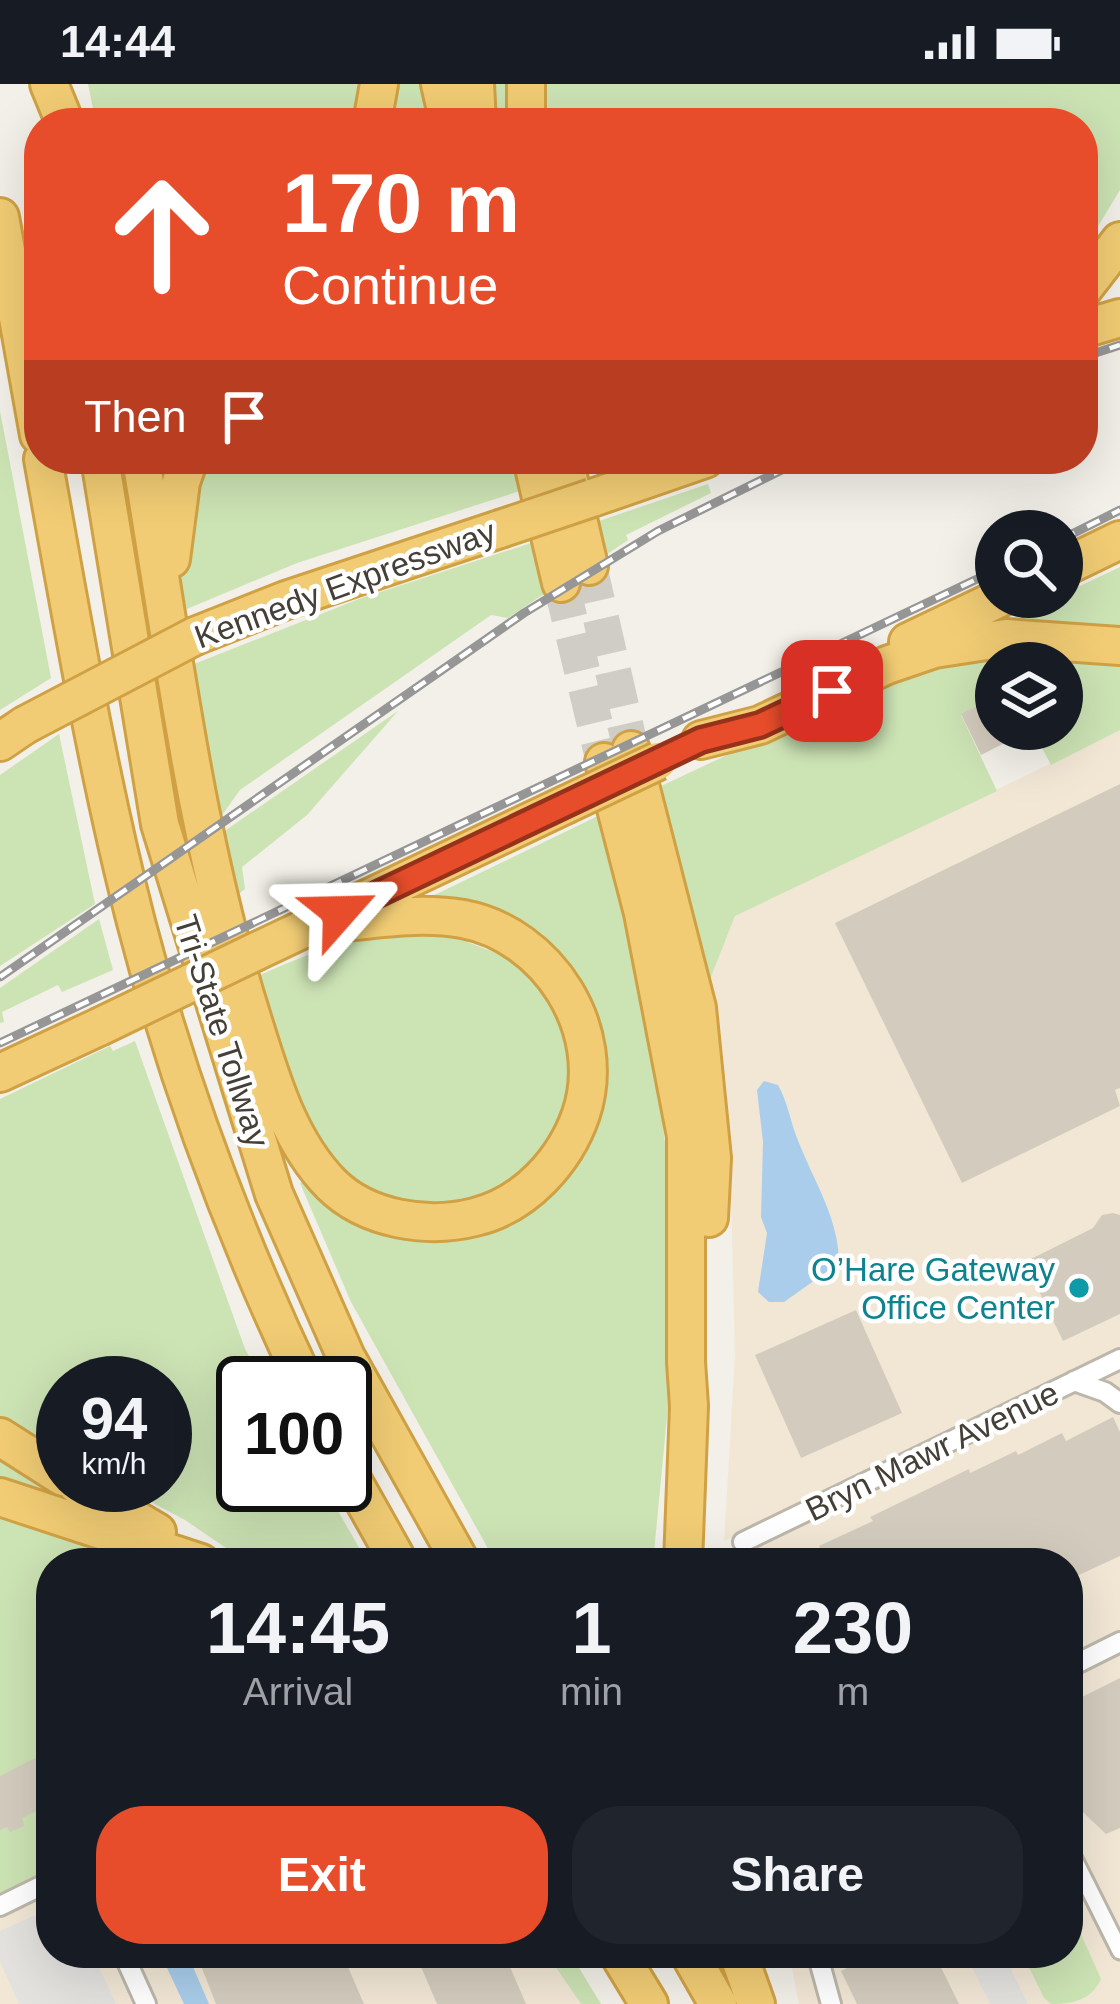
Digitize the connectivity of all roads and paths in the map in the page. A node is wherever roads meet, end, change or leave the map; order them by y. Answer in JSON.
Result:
{"nodes":[{"id":1,"x":0,"y":217,"type":"edge"},
{"id":2,"x":1120,"y":242,"type":"edge"},
{"id":3,"x":1098,"y":270,"type":"edge"},
{"id":4,"x":24,"y":351,"type":"edge"},
{"id":5,"x":46,"y":474,"type":"edge"},
{"id":6,"x":102,"y":474,"type":"edge"},
{"id":7,"x":144,"y":474,"type":"edge"},
{"id":8,"x":186,"y":474,"type":"edge"},
{"id":9,"x":538,"y":474,"type":"edge"},
{"id":10,"x":565,"y":474,"type":"edge"},
{"id":11,"x":662,"y":474,"type":"edge"},
{"id":12,"x":1120,"y":540,"type":"edge"},
{"id":13,"x":1083,"y":558,"type":"edge"},
{"id":14,"x":167,"y":610,"type":"junction"},
{"id":15,"x":975,"y":610,"type":"edge"},
{"id":16,"x":1120,"y":646,"type":"edge"},
{"id":17,"x":13,"y":734,"type":"edge"},
{"id":18,"x":701,"y":740,"type":"junction"},
{"id":19,"x":631,"y":758,"type":"junction"},
{"id":20,"x":309,"y":926,"type":"junction"},
{"id":21,"x":0,"y":1073,"type":"edge"},
{"id":22,"x":293,"y":1356,"type":"edge"},
{"id":23,"x":1120,"y":1358,"type":"edge"},
{"id":24,"x":1074,"y":1381,"type":"junction"},
{"id":25,"x":1120,"y":1403,"type":"edge"},
{"id":26,"x":0,"y":1437,"type":"edge"},
{"id":27,"x":36,"y":1460,"type":"edge"},
{"id":28,"x":0,"y":1497,"type":"edge"},
{"id":29,"x":122,"y":1512,"type":"edge"},
{"id":30,"x":370,"y":1512,"type":"edge"},
{"id":31,"x":743,"y":1542,"type":"dead end"},
{"id":32,"x":159,"y":1548,"type":"edge"},
{"id":33,"x":181,"y":1548,"type":"edge"},
{"id":34,"x":391,"y":1548,"type":"edge"},
{"id":35,"x":453,"y":1548,"type":"edge"},
{"id":36,"x":684,"y":1548,"type":"edge"},
{"id":37,"x":1120,"y":1642,"type":"edge"},
{"id":38,"x":1083,"y":1660,"type":"edge"},
{"id":39,"x":1083,"y":1877,"type":"edge"},
{"id":40,"x":36,"y":1888,"type":"edge"},
{"id":41,"x":0,"y":1906,"type":"edge"},
{"id":42,"x":1120,"y":1952,"type":"edge"},
{"id":43,"x":130,"y":1968,"type":"edge"},
{"id":44,"x":627,"y":1968,"type":"edge"},
{"id":45,"x":697,"y":1968,"type":"edge"},
{"id":46,"x":743,"y":1968,"type":"edge"},
{"id":47,"x":821,"y":1968,"type":"edge"},
{"id":48,"x":146,"y":2004,"type":"edge"},
{"id":49,"x":649,"y":2004,"type":"edge"},
{"id":50,"x":718,"y":2004,"type":"edge"},
{"id":51,"x":756,"y":2004,"type":"edge"},
{"id":52,"x":831,"y":2004,"type":"edge"}],
"edges":[{"from":1,"to":4,"type":"highway"},
{"from":2,"to":3,"type":"highway"},
{"from":5,"to":22,"type":"highway","name":"Tri-State Tollway"},
{"from":6,"to":35,"type":"highway","name":"Tri-State Tollway"},
{"from":7,"to":14,"type":"highway"},
{"from":8,"to":14,"type":"highway"},
{"from":9,"to":10,"type":"highway"},
{"from":11,"to":17,"type":"highway","name":"Kennedy Expressway","bridge":true},
{"from":12,"to":13,"type":"highway"},
{"from":14,"to":20,"type":"highway"},
{"from":15,"to":18,"type":"highway"},
{"from":16,"to":18,"type":"highway"},
{"from":18,"to":19,"type":"highway"},
{"from":19,"to":20,"type":"highway","bridge":true},
{"from":19,"to":36,"type":"highway"},
{"from":20,"to":21,"type":"highway","bridge":true},
{"from":23,"to":24,"type":"street","name":"Bryn Mawr Avenue"},
{"from":24,"to":25,"type":"street"},
{"from":24,"to":31,"type":"street","name":"Bryn Mawr Avenue"},
{"from":26,"to":27,"type":"highway"},
{"from":28,"to":32,"type":"highway"},
{"from":29,"to":33,"type":"highway"},
{"from":30,"to":34,"type":"highway"},
{"from":37,"to":38,"type":"street"},
{"from":39,"to":42,"type":"street"},
{"from":40,"to":41,"type":"street"},
{"from":43,"to":48,"type":"street"},
{"from":44,"to":49,"type":"highway"},
{"from":45,"to":50,"type":"highway"},
{"from":46,"to":51,"type":"highway"},
{"from":47,"to":52,"type":"street"}]}
